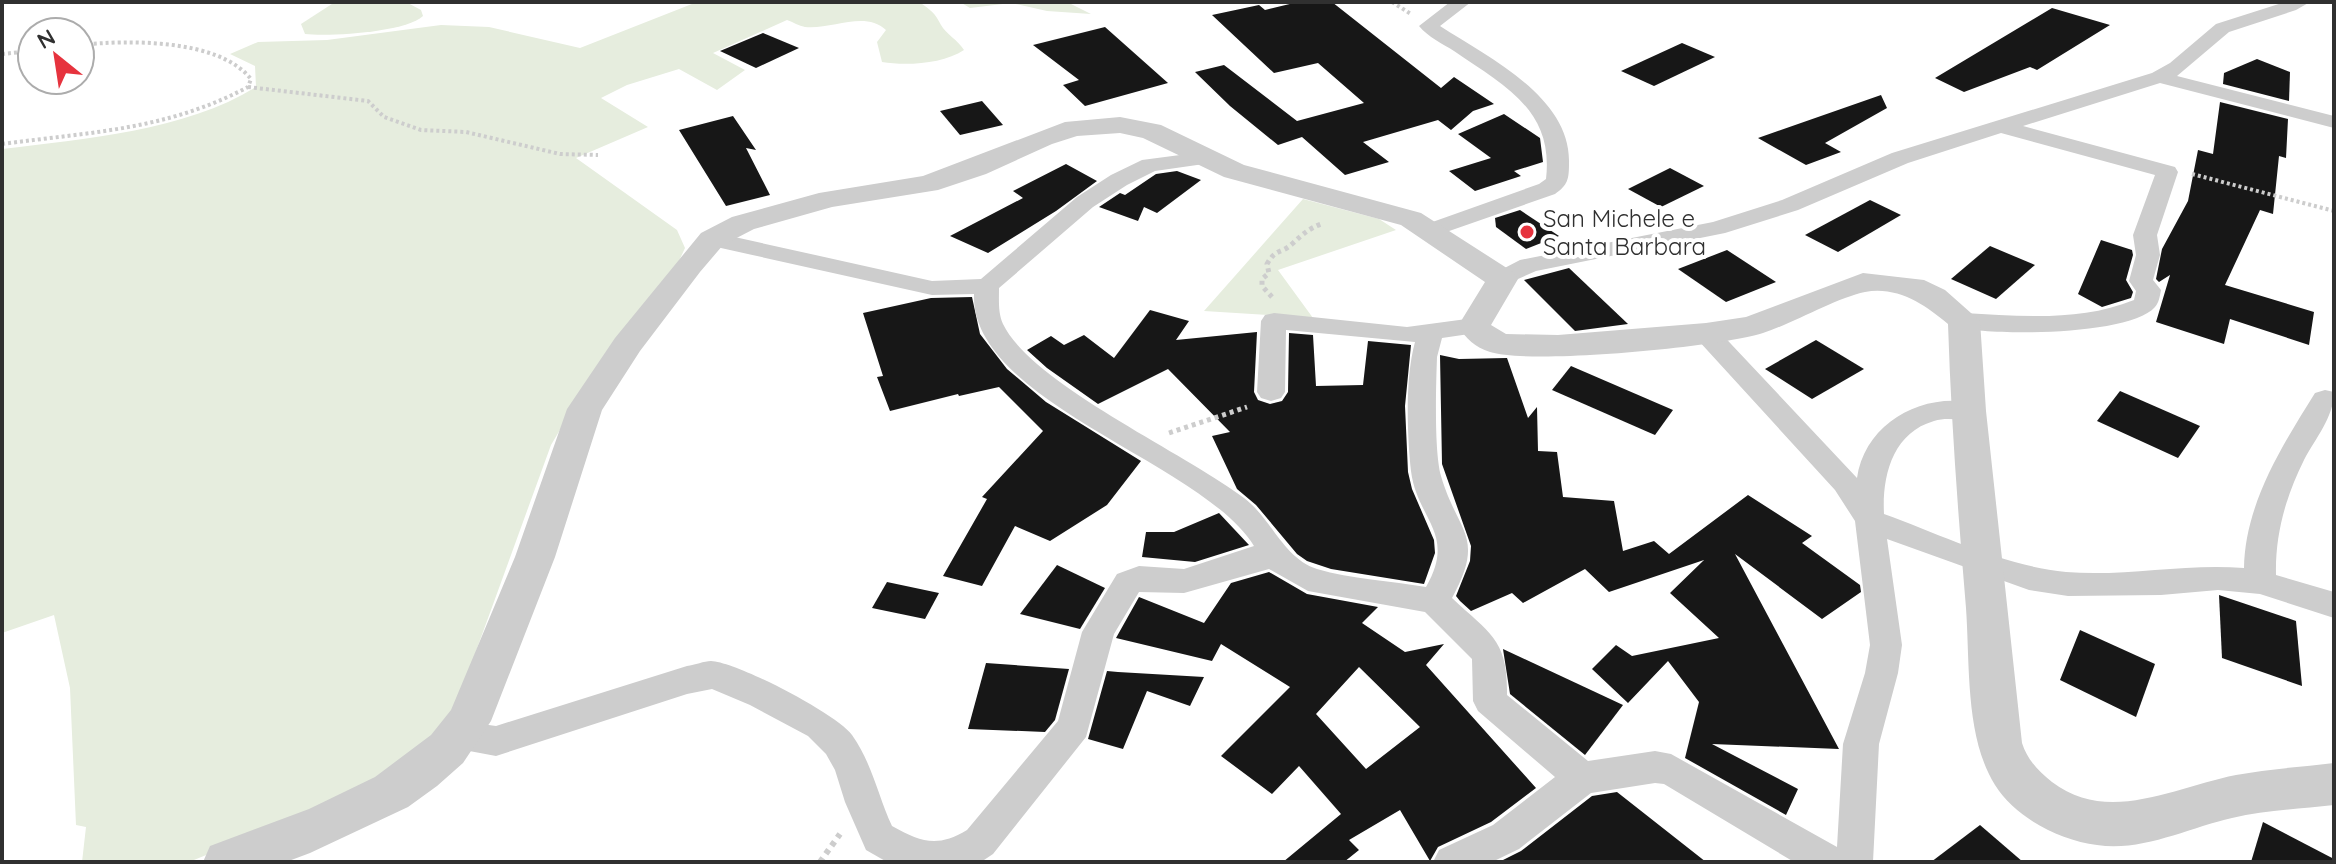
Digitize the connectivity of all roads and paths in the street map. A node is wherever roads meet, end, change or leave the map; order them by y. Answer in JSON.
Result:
{"nodes":[{"id":1,"x":1462,"y":2,"type":"edge"},
{"id":2,"x":2301,"y":2,"type":"edge"},
{"id":3,"x":96,"y":43,"type":"edge"},
{"id":4,"x":2159,"y":77,"type":"junction"},
{"id":5,"x":248,"y":87,"type":"junction"},
{"id":6,"x":2334,"y":122,"type":"edge"},
{"id":7,"x":2001,"y":127,"type":"junction"},
{"id":8,"x":2,"y":144,"type":"edge"},
{"id":9,"x":598,"y":155,"type":"dead end"},
{"id":10,"x":1203,"y":158,"type":"junction"},
{"id":11,"x":2167,"y":172,"type":"junction"},
{"id":12,"x":2334,"y":211,"type":"edge"},
{"id":13,"x":1334,"y":220,"type":"dead end"},
{"id":14,"x":1432,"y":230,"type":"junction"},
{"id":15,"x":712,"y":239,"type":"junction"},
{"id":16,"x":1502,"y":279,"type":"junction"},
{"id":17,"x":987,"y":286,"type":"junction"},
{"id":18,"x":1964,"y":321,"type":"junction"},
{"id":19,"x":1289,"y":322,"type":"junction"},
{"id":20,"x":1474,"y":326,"type":"junction"},
{"id":21,"x":1430,"y":333,"type":"junction"},
{"id":22,"x":1706,"y":333,"type":"junction"},
{"id":23,"x":1271,"y":392,"type":"joint"},
{"id":24,"x":2325,"y":399,"type":"dead end"},
{"id":25,"x":1968,"y":411,"type":"junction"},
{"id":26,"x":1141,"y":443,"type":"junction"},
{"id":27,"x":1870,"y":521,"type":"junction"},
{"id":28,"x":1274,"y":557,"type":"junction"},
{"id":29,"x":1980,"y":561,"type":"junction"},
{"id":30,"x":2260,"y":582,"type":"junction"},
{"id":31,"x":1434,"y":601,"type":"junction"},
{"id":32,"x":2334,"y":605,"type":"edge"},
{"id":33,"x":460,"y":736,"type":"junction"},
{"id":34,"x":1582,"y":778,"type":"junction"},
{"id":35,"x":2334,"y":784,"type":"edge"},
{"id":36,"x":227,"y":862,"type":"edge"},
{"id":37,"x":1452,"y":862,"type":"edge"},
{"id":38,"x":1828,"y":862,"type":"edge"},
{"id":39,"x":1854,"y":862,"type":"edge"}],
"edges":[{"from":1,"to":14,"type":"street"},
{"from":2,"to":4,"type":"street"},
{"from":3,"to":5,"type":"path"},
{"from":4,"to":6,"type":"street"},
{"from":4,"to":7,"type":"street"},
{"from":5,"to":8,"type":"path"},
{"from":5,"to":9,"type":"path"},
{"from":7,"to":11,"type":"street"},
{"from":7,"to":16,"type":"street"},
{"from":10,"to":14,"type":"street"},
{"from":10,"to":15,"type":"street"},
{"from":10,"to":17,"type":"street"},
{"from":11,"to":12,"type":"path"},
{"from":11,"to":18,"type":"street"},
{"from":13,"to":19,"type":"path"},
{"from":14,"to":16,"type":"street"},
{"from":15,"to":17,"type":"street"},
{"from":15,"to":33,"type":"street"},
{"from":16,"to":20,"type":"street"},
{"from":17,"to":26,"type":"street"},
{"from":18,"to":22,"type":"street"},
{"from":18,"to":25,"type":"street"},
{"from":19,"to":21,"type":"street"},
{"from":19,"to":23,"type":"street"},
{"from":20,"to":21,"type":"street"},
{"from":20,"to":22,"type":"street"},
{"from":21,"to":31,"type":"street"},
{"from":22,"to":27,"type":"street"},
{"from":23,"to":26,"type":"path"},
{"from":24,"to":30,"type":"street"},
{"from":25,"to":27,"type":"street"},
{"from":25,"to":29,"type":"street"},
{"from":26,"to":28,"type":"street"},
{"from":27,"to":29,"type":"street"},
{"from":27,"to":39,"type":"street"},
{"from":28,"to":31,"type":"street"},
{"from":28,"to":33,"type":"street"},
{"from":29,"to":30,"type":"street"},
{"from":29,"to":35,"type":"street"},
{"from":30,"to":32,"type":"street"},
{"from":31,"to":34,"type":"street"},
{"from":33,"to":36,"type":"street"},
{"from":34,"to":37,"type":"street"},
{"from":34,"to":38,"type":"street"}]}
